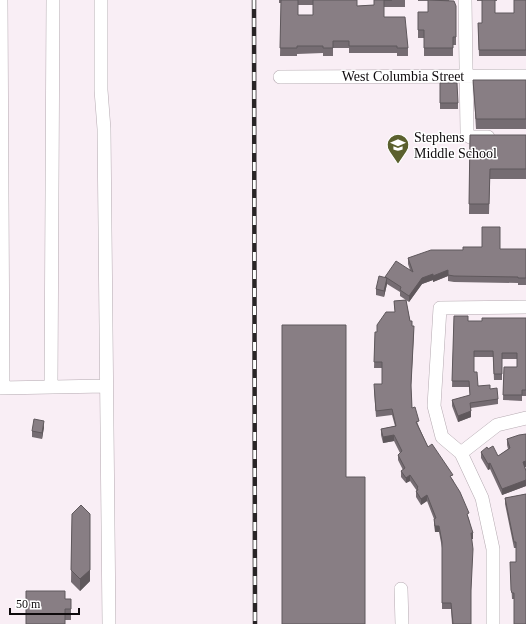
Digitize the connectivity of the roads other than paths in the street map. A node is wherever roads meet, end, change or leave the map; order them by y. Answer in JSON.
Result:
{"nodes":[{"id":1,"x":1,"y":0,"type":"edge"},
{"id":2,"x":53,"y":0,"type":"edge"},
{"id":3,"x":100,"y":0,"type":"edge"},
{"id":4,"x":465,"y":0,"type":"edge"},
{"id":5,"x":466,"y":76,"type":"junction"},
{"id":6,"x":526,"y":76,"type":"edge"},
{"id":7,"x":280,"y":77,"type":"dead end"},
{"id":8,"x":503,"y":137,"type":"edge"},
{"id":9,"x":526,"y":307,"type":"edge"},
{"id":10,"x":106,"y":386,"type":"junction"},
{"id":11,"x":51,"y":387,"type":"junction"},
{"id":12,"x":1,"y":388,"type":"edge"},
{"id":13,"x":526,"y":418,"type":"edge"},
{"id":14,"x":461,"y":453,"type":"junction"},
{"id":15,"x":401,"y":589,"type":"dead end"},
{"id":16,"x":110,"y":624,"type":"edge"},
{"id":17,"x":402,"y":624,"type":"edge"},
{"id":18,"x":493,"y":624,"type":"edge"}],
"edges":[{"from":1,"to":12,"type":"street"},
{"from":2,"to":11,"type":"street"},
{"from":3,"to":10,"type":"street"},
{"from":4,"to":5,"type":"street"},
{"from":5,"to":6,"type":"street","name":"West Columbia Street"},
{"from":5,"to":7,"type":"street","name":"West Columbia Street"},
{"from":5,"to":8,"type":"street"},
{"from":9,"to":14,"type":"street"},
{"from":10,"to":11,"type":"street"},
{"from":10,"to":16,"type":"street"},
{"from":11,"to":12,"type":"street"},
{"from":13,"to":14,"type":"street"},
{"from":14,"to":18,"type":"street"},
{"from":15,"to":17,"type":"street"}]}
